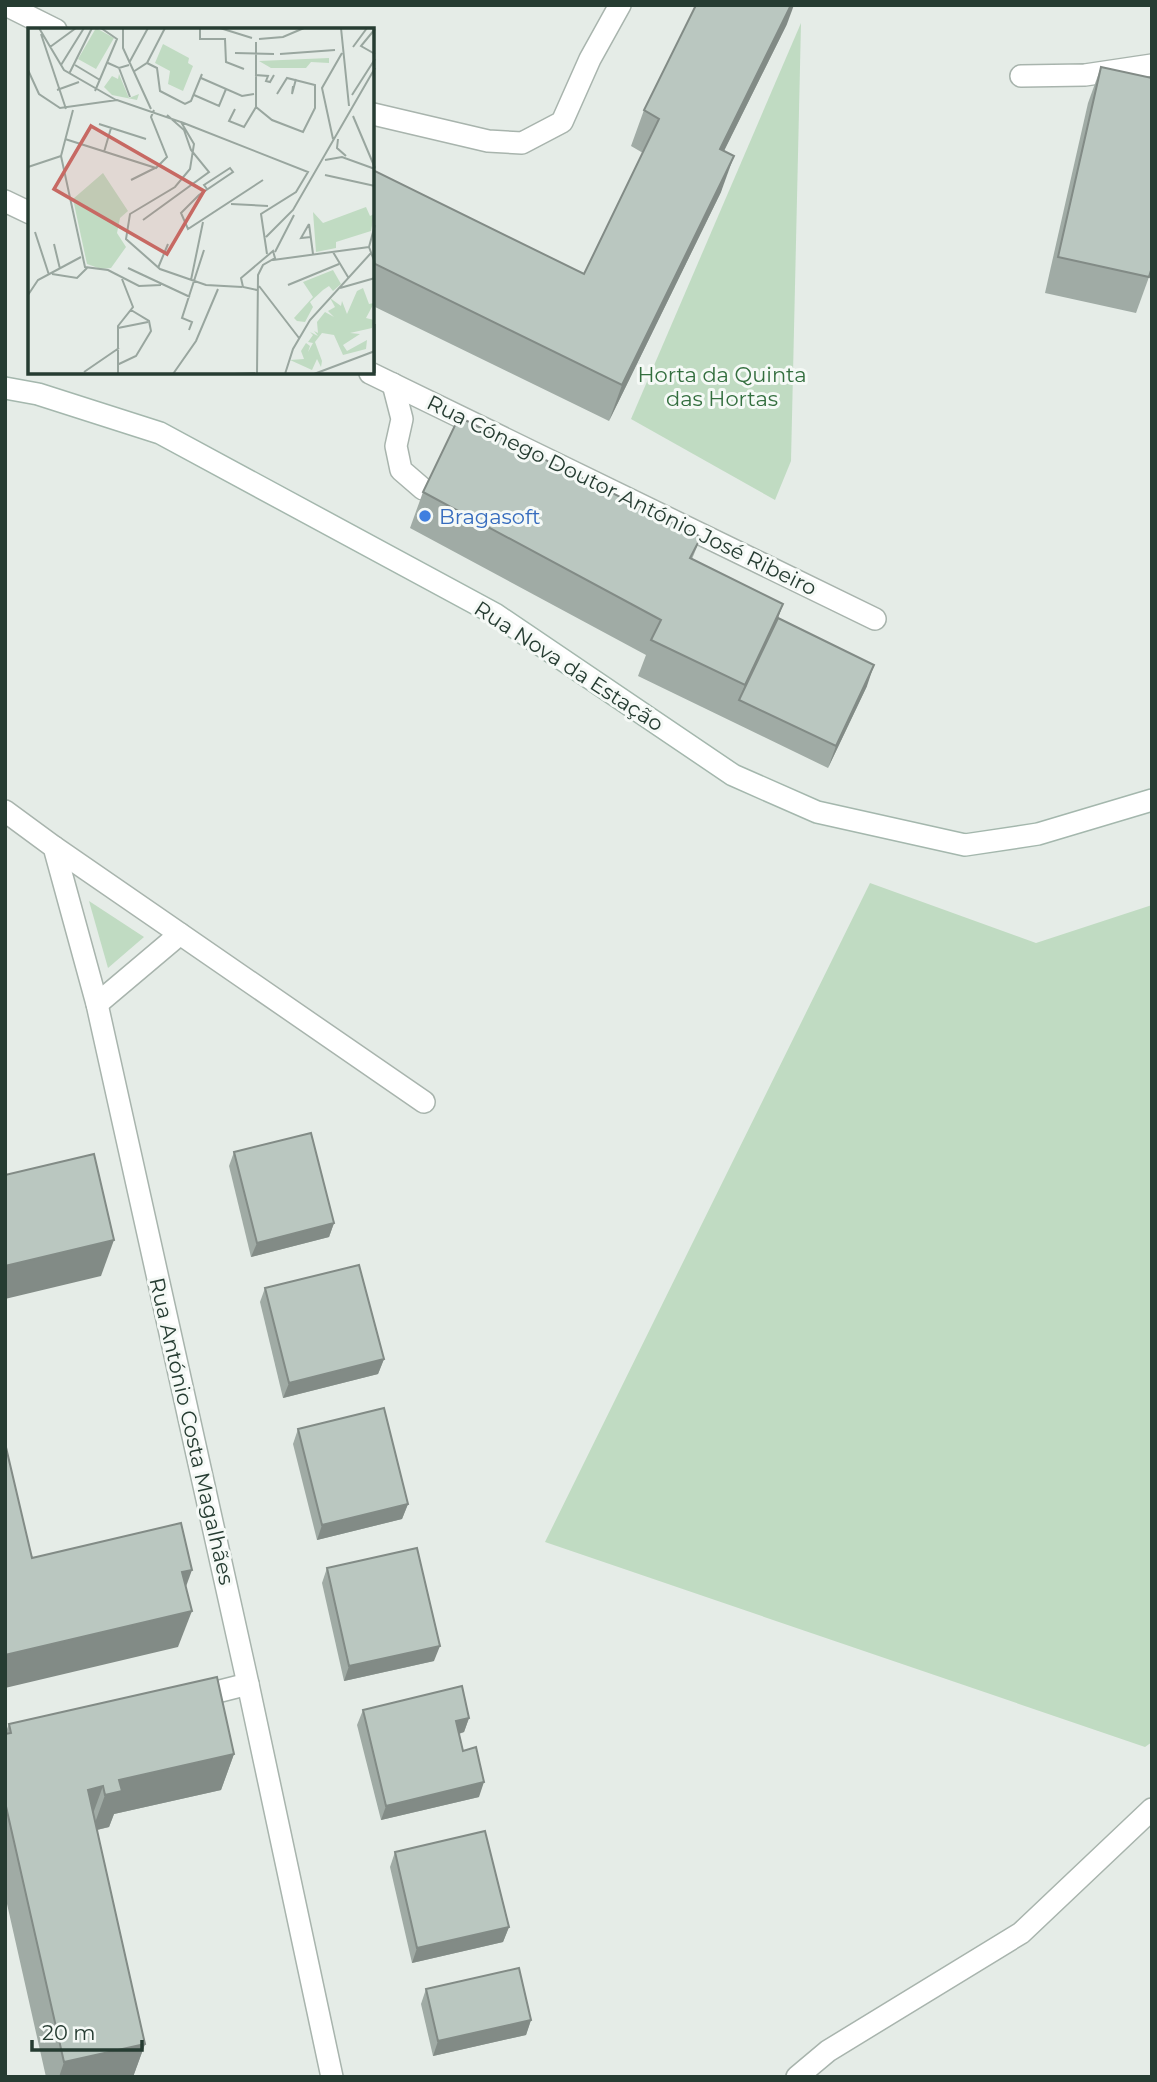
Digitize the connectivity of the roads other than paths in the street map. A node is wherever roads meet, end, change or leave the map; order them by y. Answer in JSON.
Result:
{"nodes":[{"id":1,"x":6,"y":5,"type":"edge"},
{"id":2,"x":620,"y":5,"type":"edge"},
{"id":3,"x":52,"y":28,"type":"edge"},
{"id":4,"x":1152,"y":65,"type":"edge"},
{"id":5,"x":1021,"y":76,"type":"dead end"},
{"id":6,"x":374,"y":114,"type":"edge"},
{"id":7,"x":5,"y":201,"type":"edge"},
{"id":8,"x":28,"y":212,"type":"edge"},
{"id":9,"x":372,"y":374,"type":"edge"},
{"id":10,"x":393,"y":384,"type":"junction"},
{"id":11,"x":5,"y":387,"type":"edge"},
{"id":12,"x":423,"y":489,"type":"edge"},
{"id":13,"x":875,"y":618,"type":"dead end"},
{"id":14,"x":1152,"y":800,"type":"edge"},
{"id":15,"x":5,"y":811,"type":"edge"},
{"id":16,"x":54,"y":847,"type":"junction"},
{"id":17,"x":180,"y":934,"type":"junction"},
{"id":18,"x":97,"y":1004,"type":"junction"},
{"id":19,"x":424,"y":1102,"type":"dead end"},
{"id":20,"x":248,"y":1684,"type":"junction"},
{"id":21,"x":167,"y":1704,"type":"edge"},
{"id":22,"x":1152,"y":1808,"type":"edge"},
{"id":23,"x":332,"y":2077,"type":"edge"},
{"id":24,"x":797,"y":2077,"type":"edge"}],
"edges":[{"from":1,"to":3,"type":"street"},
{"from":2,"to":6,"type":"street"},
{"from":4,"to":5,"type":"street"},
{"from":7,"to":8,"type":"street"},
{"from":9,"to":10,"type":"street","name":"Rua Cónego Doutor António José Ribeiro"},
{"from":10,"to":12,"type":"street"},
{"from":10,"to":13,"type":"street","name":"Rua Cónego Doutor António José Ribeiro"},
{"from":11,"to":14,"type":"street","name":"Rua Nova da Estação"},
{"from":15,"to":16,"type":"street"},
{"from":16,"to":17,"type":"street"},
{"from":16,"to":18,"type":"street","name":"Rua António Costa Magalhães"},
{"from":17,"to":18,"type":"street"},
{"from":17,"to":19,"type":"street"},
{"from":18,"to":20,"type":"street","name":"Rua António Costa Magalhães"},
{"from":20,"to":21,"type":"street"},
{"from":20,"to":23,"type":"street","name":"Rua António Costa Magalhães"},
{"from":22,"to":24,"type":"street"}]}
